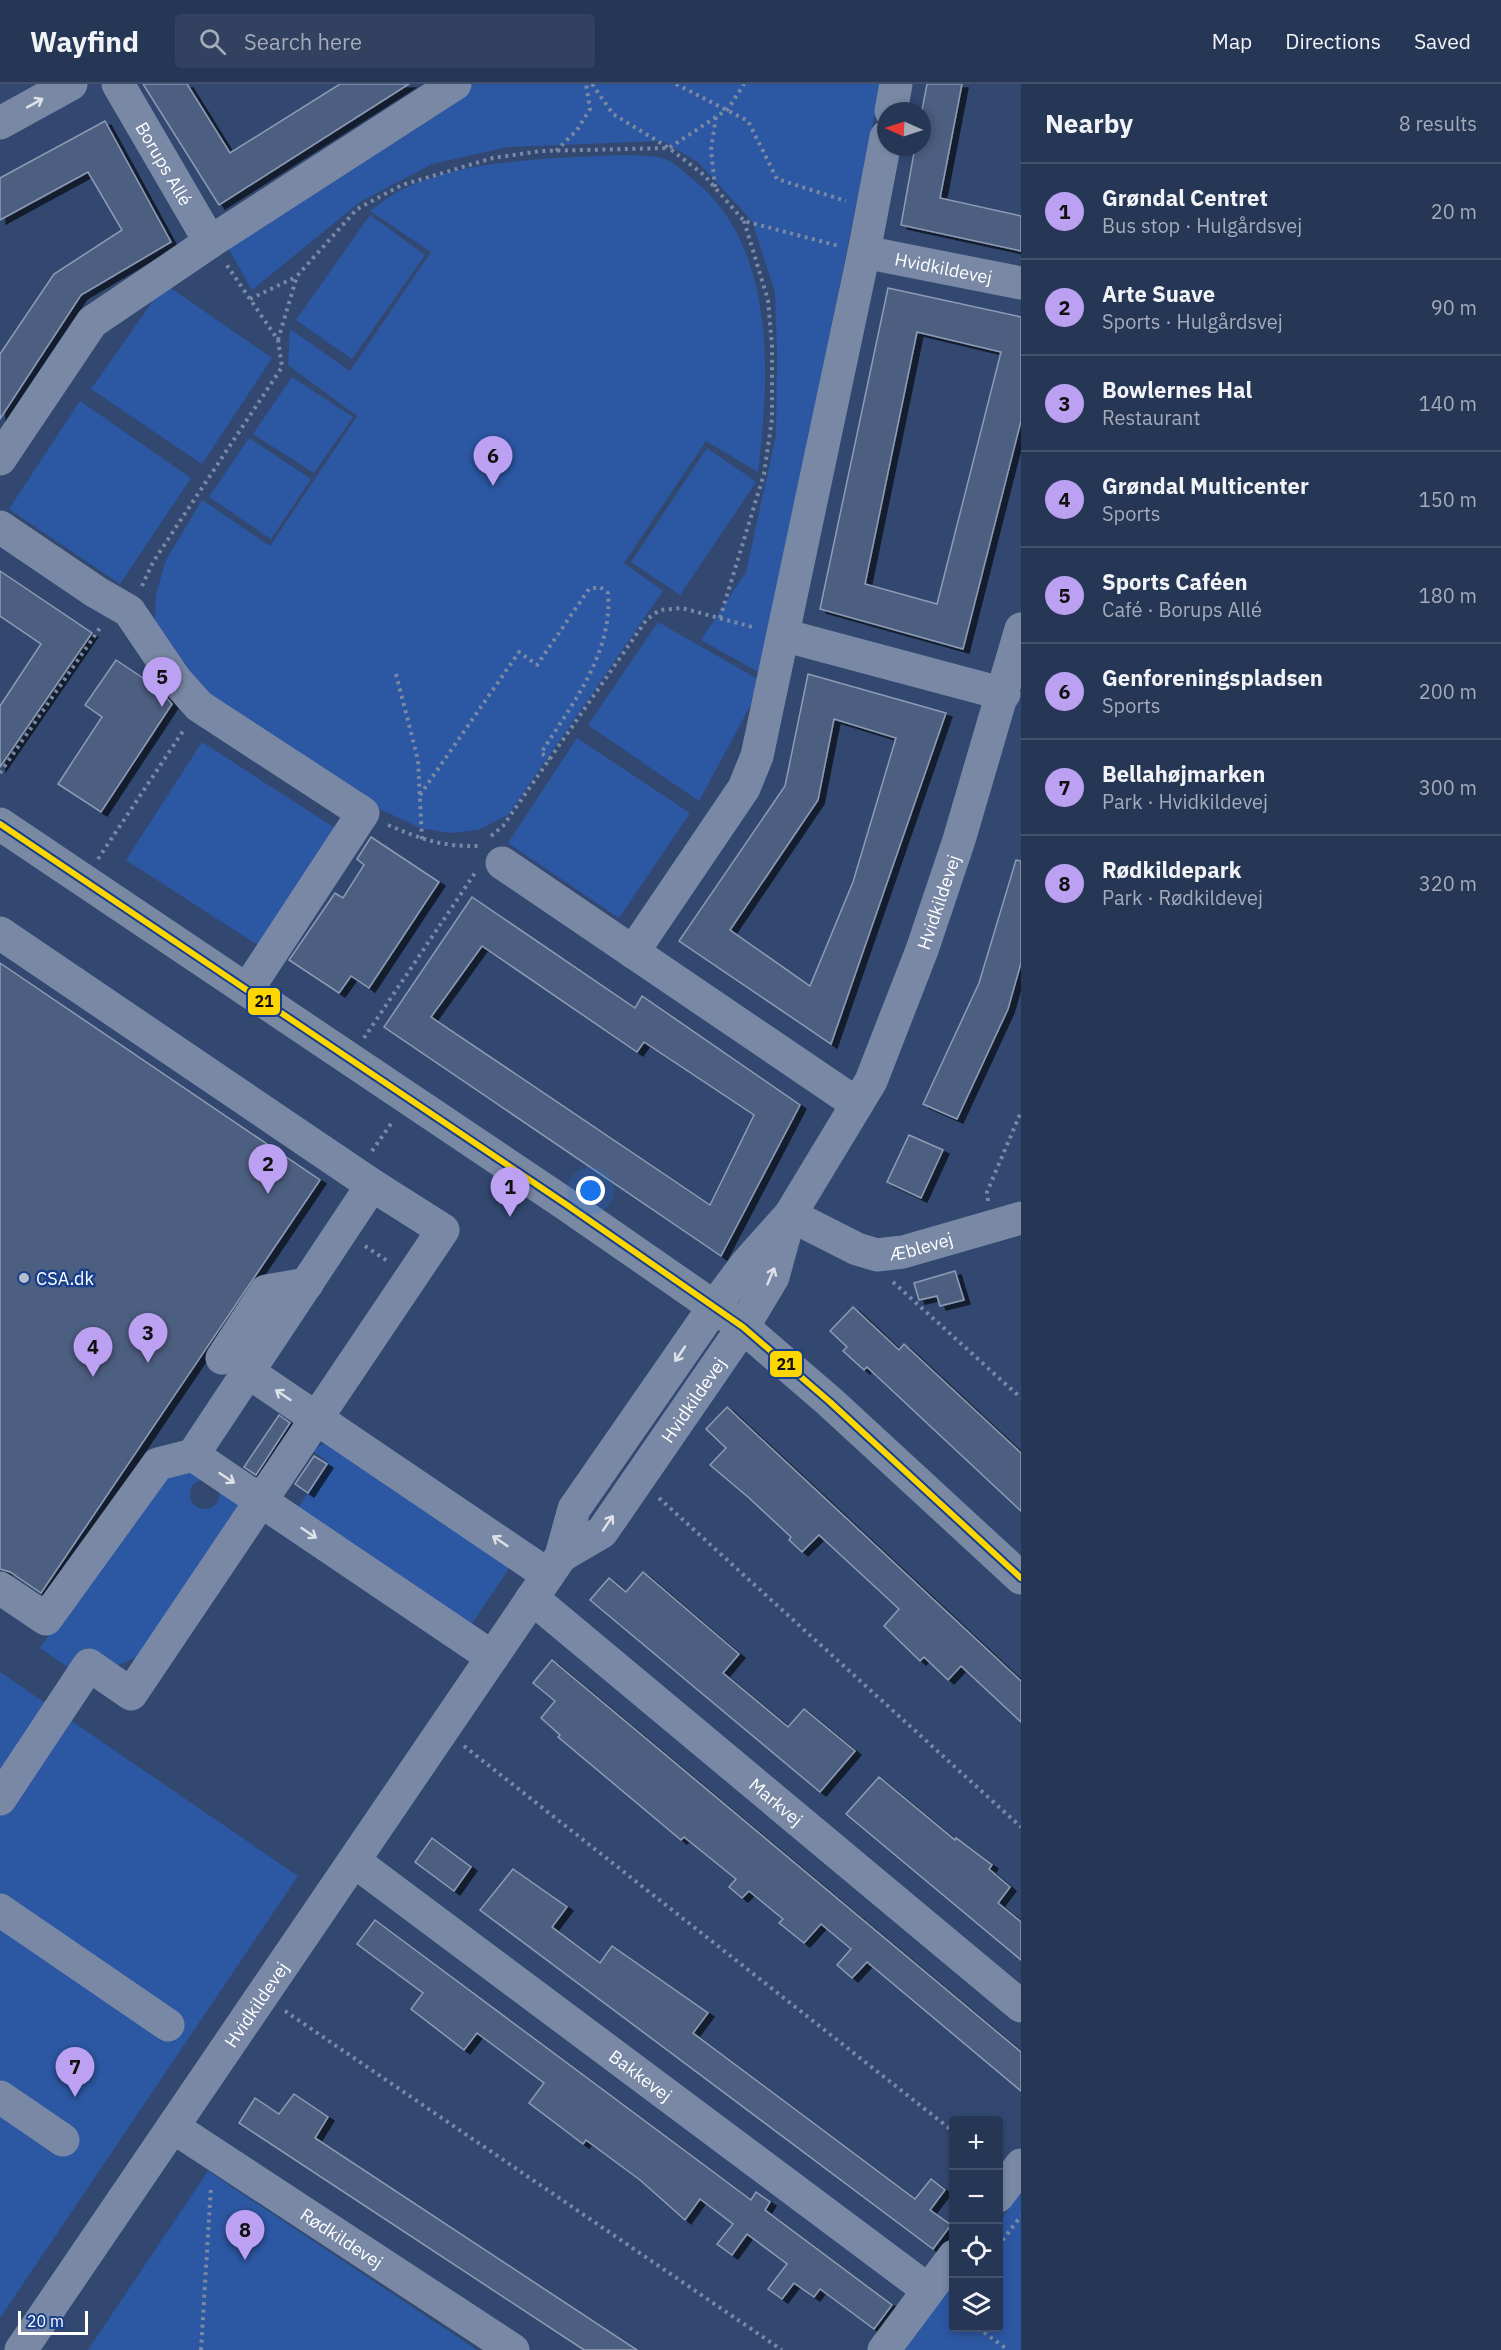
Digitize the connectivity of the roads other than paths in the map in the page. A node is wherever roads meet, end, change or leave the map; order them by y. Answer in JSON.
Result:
{"nodes":[{"id":1,"x":71,"y":84,"type":"edge"},
{"id":2,"x":118,"y":84,"type":"edge"},
{"id":3,"x":455,"y":84,"type":"edge"},
{"id":4,"x":896,"y":84,"type":"edge"},
{"id":5,"x":893,"y":102,"type":"edge"},
{"id":6,"x":0,"y":123,"type":"edge"},
{"id":7,"x":883,"y":156,"type":"edge"},
{"id":8,"x":210,"y":242,"type":"junction"},
{"id":9,"x":864,"y":252,"type":"junction"},
{"id":10,"x":1021,"y":284,"type":"edge"},
{"id":11,"x":0,"y":459,"type":"edge"},
{"id":12,"x":0,"y":527,"type":"edge"},
{"id":13,"x":1021,"y":629,"type":"edge"},
{"id":14,"x":783,"y":635,"type":"junction"},
{"id":15,"x":1004,"y":694,"type":"junction"},
{"id":16,"x":0,"y":824,"type":"edge"},
{"id":17,"x":485,"y":858,"type":"road end"},
{"id":18,"x":0,"y":933,"type":"edge"},
{"id":19,"x":633,"y":952,"type":"junction"},
{"id":20,"x":247,"y":990,"type":"junction"},
{"id":21,"x":856,"y":1104,"type":"junction"},
{"id":22,"x":372,"y":1185,"type":"junction"},
{"id":23,"x":790,"y":1215,"type":"junction"},
{"id":24,"x":1006,"y":1222,"type":"edge"},
{"id":25,"x":714,"y":1307,"type":"junction"},
{"id":26,"x":743,"y":1328,"type":"junction"},
{"id":27,"x":235,"y":1365,"type":"junction"},
{"id":28,"x":317,"y":1417,"type":"junction"},
{"id":29,"x":193,"y":1455,"type":"junction"},
{"id":30,"x":260,"y":1501,"type":"junction"},
{"id":31,"x":547,"y":1576,"type":"junction"},
{"id":32,"x":1021,"y":1578,"type":"edge"},
{"id":33,"x":0,"y":1588,"type":"edge"},
{"id":34,"x":492,"y":1657,"type":"junction"},
{"id":35,"x":0,"y":1799,"type":"edge"},
{"id":36,"x":354,"y":1861,"type":"junction"},
{"id":37,"x":0,"y":1910,"type":"edge"},
{"id":38,"x":1021,"y":2006,"type":"edge"},
{"id":39,"x":168,"y":2025,"type":"dead end"},
{"id":40,"x":0,"y":2097,"type":"edge"},
{"id":41,"x":173,"y":2127,"type":"junction"},
{"id":42,"x":63,"y":2140,"type":"dead end"},
{"id":43,"x":1021,"y":2165,"type":"edge"},
{"id":44,"x":1003,"y":2190,"type":"edge"},
{"id":45,"x":949,"y":2263,"type":"edge"},
{"id":46,"x":928,"y":2290,"type":"junction"},
{"id":47,"x":0,"y":2340,"type":"edge"},
{"id":48,"x":15,"y":2350,"type":"edge"},
{"id":49,"x":21,"y":2350,"type":"edge"},
{"id":50,"x":513,"y":2350,"type":"edge"},
{"id":51,"x":884,"y":2350,"type":"edge"}],
"edges":[{"from":6,"to":1,"type":"street","one_way":true},
{"from":2,"to":8,"type":"street","name":"Borups Allé"},
{"from":3,"to":8,"type":"street"},
{"from":4,"to":5,"type":"street"},
{"from":7,"to":9,"type":"street"},
{"from":8,"to":11,"type":"street"},
{"from":9,"to":10,"type":"street","name":"Hvidkildevej"},
{"from":9,"to":14,"type":"street"},
{"from":12,"to":20,"type":"street"},
{"from":13,"to":15,"type":"street","name":"Hvidkildevej"},
{"from":14,"to":15,"type":"street"},
{"from":14,"to":19,"type":"street"},
{"from":15,"to":21,"type":"street","name":"Hvidkildevej"},
{"from":16,"to":20,"type":"main road"},
{"from":17,"to":19,"type":"street"},
{"from":18,"to":22,"type":"street"},
{"from":19,"to":21,"type":"street"},
{"from":20,"to":25,"type":"main road"},
{"from":21,"to":23,"type":"street","name":"Hvidkildevej"},
{"from":22,"to":27,"type":"street"},
{"from":22,"to":28,"type":"street"},
{"from":23,"to":24,"type":"street","name":"Æblevej"},
{"from":23,"to":25,"type":"street","name":"Hvidkildevej"},
{"from":26,"to":23,"type":"street","name":"Hvidkildevej","one_way":true},
{"from":25,"to":26,"type":"main road"},
{"from":25,"to":31,"type":"street","name":"Hvidkildevej","one_way":true},
{"from":31,"to":26,"type":"street","name":"Hvidkildevej","one_way":true},
{"from":26,"to":32,"type":"main road"},
{"from":28,"to":27,"type":"street","one_way":true},
{"from":27,"to":29,"type":"street"},
{"from":28,"to":30,"type":"street"},
{"from":31,"to":28,"type":"street","one_way":true},
{"from":29,"to":30,"type":"street","one_way":true},
{"from":29,"to":33,"type":"street"},
{"from":30,"to":34,"type":"street","one_way":true},
{"from":30,"to":35,"type":"street"},
{"from":31,"to":34,"type":"street","name":"Hvidkildevej"},
{"from":31,"to":38,"type":"street","name":"Markvej"},
{"from":34,"to":36,"type":"street","name":"Hvidkildevej"},
{"from":36,"to":41,"type":"street","name":"Hvidkildevej"},
{"from":36,"to":46,"type":"street","name":"Bakkevej"},
{"from":37,"to":39,"type":"street"},
{"from":40,"to":42,"type":"street"},
{"from":41,"to":49,"type":"street","name":"Hvidkildevej"},
{"from":41,"to":50,"type":"street","name":"Rødkildevej"},
{"from":43,"to":44,"type":"street"},
{"from":45,"to":46,"type":"street"},
{"from":46,"to":51,"type":"street"},
{"from":47,"to":48,"type":"street"}]}
